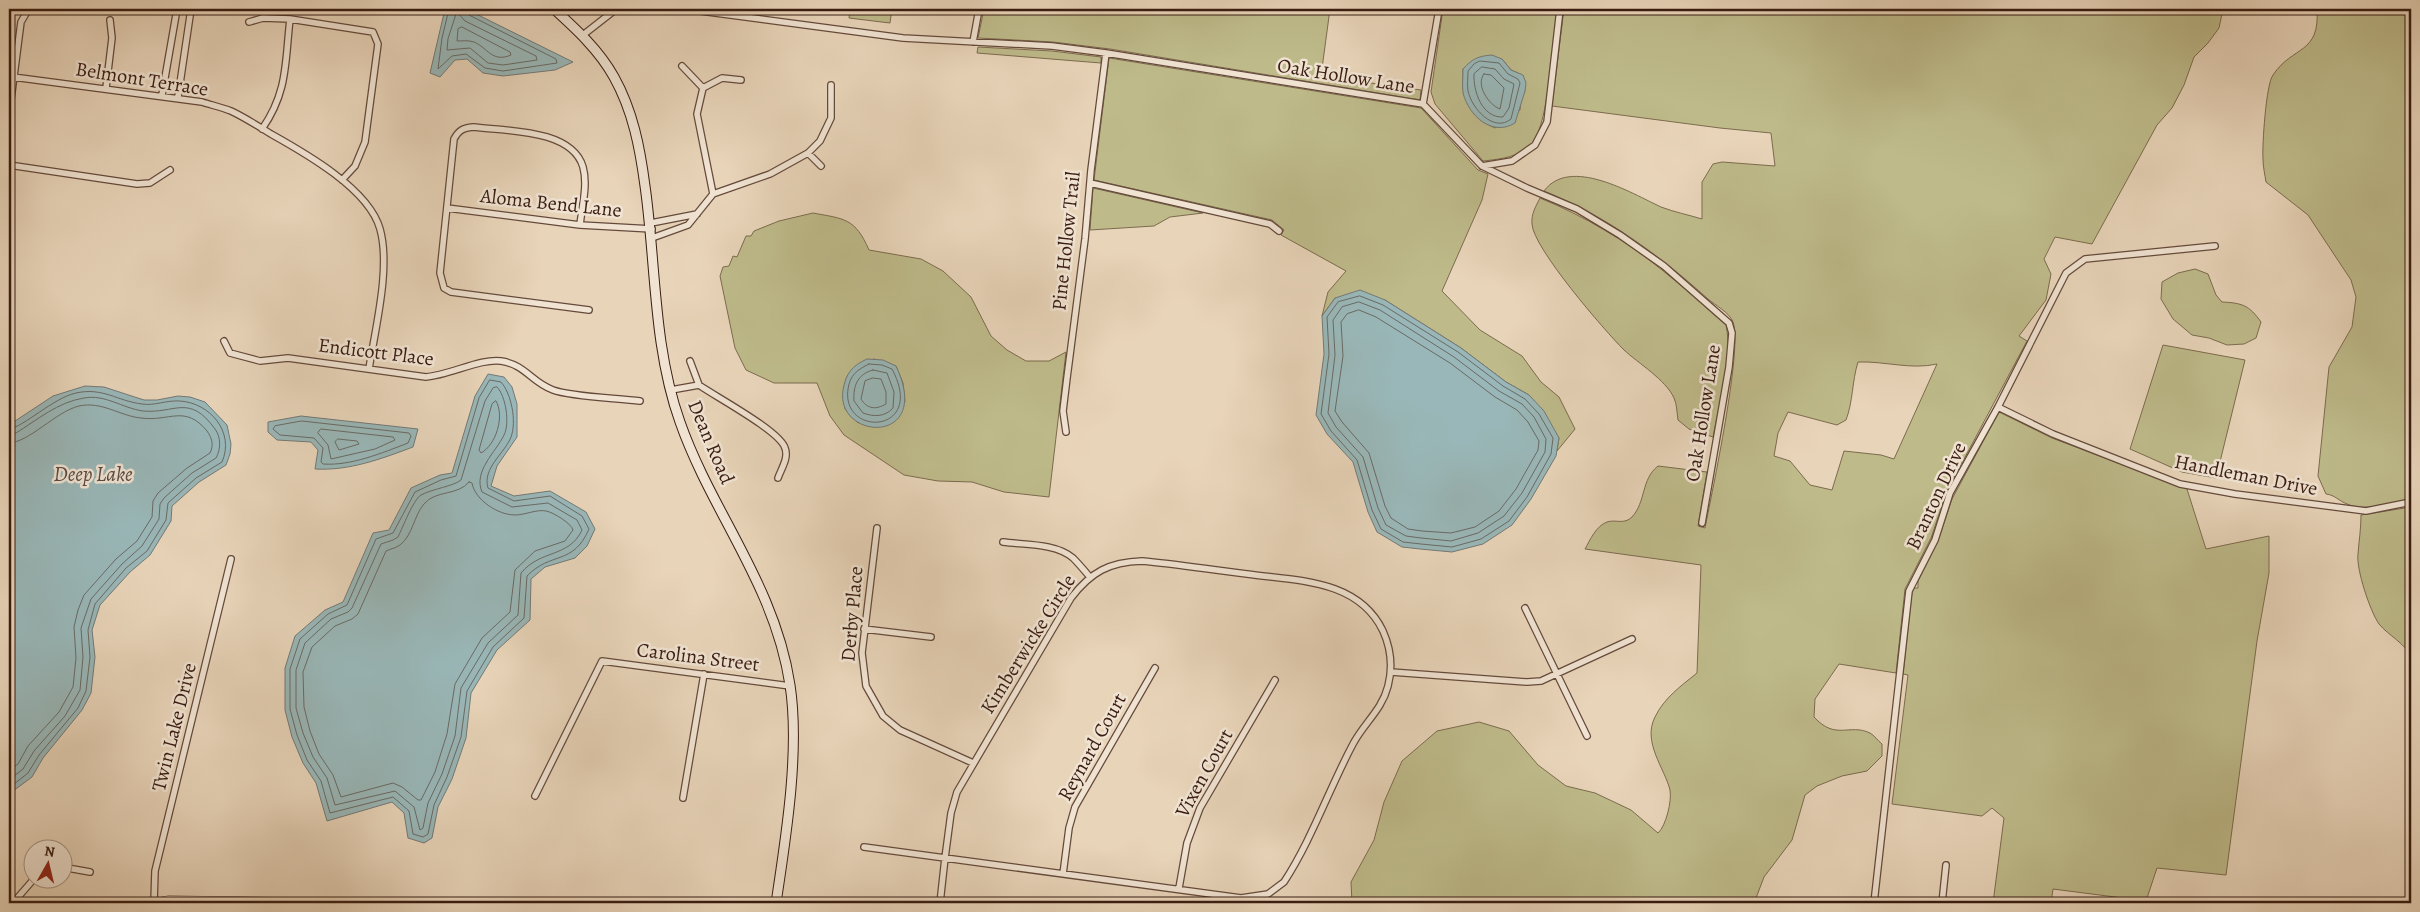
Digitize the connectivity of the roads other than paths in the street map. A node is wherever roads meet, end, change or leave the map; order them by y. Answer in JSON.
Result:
{"nodes":[{"id":1,"x":177,"y":9,"type":"edge"},
{"id":2,"x":191,"y":9,"type":"edge"},
{"id":3,"x":554,"y":9,"type":"edge"},
{"id":4,"x":620,"y":9,"type":"edge"},
{"id":5,"x":685,"y":9,"type":"edge"},
{"id":6,"x":979,"y":9,"type":"edge"},
{"id":7,"x":1439,"y":9,"type":"edge"},
{"id":8,"x":1560,"y":9,"type":"edge"},
{"id":9,"x":28,"y":10,"type":"edge"},
{"id":10,"x":290,"y":19,"type":"junction"},
{"id":11,"x":110,"y":20,"type":"dead end"},
{"id":12,"x":249,"y":22,"type":"dead end"},
{"id":13,"x":583,"y":35,"type":"junction"},
{"id":14,"x":973,"y":42,"type":"junction"},
{"id":15,"x":1106,"y":53,"type":"junction"},
{"id":16,"x":682,"y":66,"type":"dead end"},
{"id":17,"x":14,"y":77,"type":"junction"},
{"id":18,"x":741,"y":80,"type":"dead end"},
{"id":19,"x":832,"y":85,"type":"dead end"},
{"id":20,"x":106,"y":88,"type":"junction"},
{"id":21,"x":703,"y":88,"type":"junction"},
{"id":22,"x":162,"y":95,"type":"junction"},
{"id":23,"x":178,"y":97,"type":"junction"},
{"id":24,"x":1423,"y":104,"type":"junction"},
{"id":25,"x":9,"y":115,"type":"edge"},
{"id":26,"x":262,"y":129,"type":"junction"},
{"id":27,"x":808,"y":153,"type":"junction"},
{"id":28,"x":9,"y":165,"type":"edge"},
{"id":29,"x":821,"y":166,"type":"dead end"},
{"id":30,"x":1482,"y":166,"type":"junction"},
{"id":31,"x":170,"y":170,"type":"dead end"},
{"id":32,"x":342,"y":180,"type":"junction"},
{"id":33,"x":1090,"y":183,"type":"junction"},
{"id":34,"x":713,"y":194,"type":"junction"},
{"id":35,"x":447,"y":208,"type":"junction"},
{"id":36,"x":697,"y":214,"type":"junction"},
{"id":37,"x":580,"y":225,"type":"junction"},
{"id":38,"x":652,"y":230,"type":"junction"},
{"id":39,"x":1279,"y":232,"type":"dead end"},
{"id":40,"x":2215,"y":246,"type":"dead end"},
{"id":41,"x":589,"y":310,"type":"dead end"},
{"id":42,"x":224,"y":341,"type":"dead end"},
{"id":43,"x":690,"y":361,"type":"dead end"},
{"id":44,"x":369,"y":369,"type":"junction"},
{"id":45,"x":699,"y":384,"type":"junction"},
{"id":46,"x":671,"y":390,"type":"junction"},
{"id":47,"x":640,"y":401,"type":"dead end"},
{"id":48,"x":1998,"y":407,"type":"junction"},
{"id":49,"x":1066,"y":432,"type":"dead end"},
{"id":50,"x":778,"y":478,"type":"dead end"},
{"id":51,"x":2411,"y":502,"type":"edge"},
{"id":52,"x":1702,"y":523,"type":"dead end"},
{"id":53,"x":877,"y":528,"type":"dead end"},
{"id":54,"x":1003,"y":542,"type":"dead end"},
{"id":55,"x":231,"y":559,"type":"dead end"},
{"id":56,"x":1090,"y":576,"type":"junction"},
{"id":57,"x":1525,"y":608,"type":"dead end"},
{"id":58,"x":864,"y":629,"type":"junction"},
{"id":59,"x":931,"y":637,"type":"dead end"},
{"id":60,"x":1632,"y":639,"type":"dead end"},
{"id":61,"x":1155,"y":668,"type":"dead end"},
{"id":62,"x":1391,"y":672,"type":"junction"},
{"id":63,"x":704,"y":674,"type":"junction"},
{"id":64,"x":1558,"y":674,"type":"junction"},
{"id":65,"x":1276,"y":680,"type":"dead end"},
{"id":66,"x":790,"y":686,"type":"junction"},
{"id":67,"x":1587,"y":736,"type":"dead end"},
{"id":68,"x":973,"y":763,"type":"junction"},
{"id":69,"x":535,"y":796,"type":"dead end"},
{"id":70,"x":684,"y":798,"type":"dead end"},
{"id":71,"x":864,"y":847,"type":"dead end"},
{"id":72,"x":945,"y":858,"type":"junction"},
{"id":73,"x":1946,"y":865,"type":"dead end"},
{"id":74,"x":72,"y":869,"type":"edge"},
{"id":75,"x":90,"y":872,"type":"dead end"},
{"id":76,"x":1063,"y":874,"type":"junction"},
{"id":77,"x":1179,"y":888,"type":"junction"},
{"id":78,"x":24,"y":890,"type":"edge"},
{"id":79,"x":13,"y":903,"type":"edge"},
{"id":80,"x":154,"y":903,"type":"edge"},
{"id":81,"x":386,"y":903,"type":"edge"},
{"id":82,"x":776,"y":903,"type":"edge"},
{"id":83,"x":940,"y":903,"type":"edge"},
{"id":84,"x":1874,"y":903,"type":"edge"},
{"id":85,"x":1942,"y":903,"type":"edge"}],
"edges":[{"from":1,"to":22,"type":"street"},
{"from":2,"to":23,"type":"street"},
{"from":3,"to":13,"type":"main road","name":"Dean Road"},
{"from":4,"to":13,"type":"street"},
{"from":5,"to":14,"type":"street","name":"Oak Hollow Lane"},
{"from":6,"to":14,"type":"street"},
{"from":7,"to":24,"type":"street"},
{"from":8,"to":30,"type":"street"},
{"from":9,"to":17,"type":"street"},
{"from":10,"to":12,"type":"street"},
{"from":10,"to":26,"type":"street"},
{"from":10,"to":32,"type":"street"},
{"from":11,"to":20,"type":"street"},
{"from":13,"to":38,"type":"main road","name":"Dean Road"},
{"from":14,"to":15,"type":"street","name":"Oak Hollow Lane"},
{"from":15,"to":24,"type":"street","name":"Oak Hollow Lane"},
{"from":15,"to":33,"type":"street","name":"Pine Hollow Trail"},
{"from":16,"to":21,"type":"street"},
{"from":17,"to":20,"type":"street","name":"Belmont Terrace"},
{"from":17,"to":25,"type":"street"},
{"from":18,"to":21,"type":"street"},
{"from":19,"to":27,"type":"street"},
{"from":20,"to":22,"type":"street","name":"Belmont Terrace"},
{"from":21,"to":34,"type":"street"},
{"from":22,"to":23,"type":"street","name":"Belmont Terrace"},
{"from":23,"to":26,"type":"street","name":"Belmont Terrace"},
{"from":24,"to":30,"type":"street","name":"Oak Hollow Lane"},
{"from":26,"to":32,"type":"street","name":"Belmont Terrace"},
{"from":27,"to":29,"type":"street"},
{"from":27,"to":34,"type":"street"},
{"from":28,"to":31,"type":"street"},
{"from":30,"to":52,"type":"street","name":"Oak Hollow Lane"},
{"from":32,"to":44,"type":"street","name":"Belmont Terrace"},
{"from":33,"to":39,"type":"street"},
{"from":33,"to":49,"type":"street","name":"Pine Hollow Trail"},
{"from":34,"to":36,"type":"street","name":"Aloma Bend Lane"},
{"from":35,"to":37,"type":"street","name":"Aloma Bend Lane"},
{"from":35,"to":37,"type":"street"},
{"from":35,"to":41,"type":"street"},
{"from":36,"to":38,"type":"street","name":"Aloma Bend Lane"},
{"from":36,"to":38,"type":"street","name":"Aloma Bend Lane"},
{"from":37,"to":38,"type":"street","name":"Aloma Bend Lane"},
{"from":38,"to":46,"type":"main road","name":"Dean Road"},
{"from":40,"to":48,"type":"street","name":"Branton Drive"},
{"from":42,"to":44,"type":"street","name":"Endicott Place"},
{"from":43,"to":45,"type":"street"},
{"from":44,"to":47,"type":"street","name":"Endicott Place"},
{"from":45,"to":46,"type":"street"},
{"from":45,"to":50,"type":"street"},
{"from":46,"to":66,"type":"main road","name":"Dean Road"},
{"from":48,"to":51,"type":"street","name":"Handleman Drive"},
{"from":48,"to":84,"type":"street","name":"Branton Drive"},
{"from":53,"to":58,"type":"street","name":"Derby Place"},
{"from":54,"to":56,"type":"street"},
{"from":55,"to":80,"type":"street","name":"Twin Lake Drive"},
{"from":56,"to":62,"type":"street","name":"Kimberwicke Circle"},
{"from":56,"to":68,"type":"street","name":"Kimberwicke Circle"},
{"from":57,"to":64,"type":"street"},
{"from":58,"to":59,"type":"street"},
{"from":58,"to":68,"type":"street","name":"Derby Place"},
{"from":60,"to":64,"type":"street"},
{"from":61,"to":76,"type":"street","name":"Reynard Court"},
{"from":62,"to":64,"type":"street"},
{"from":62,"to":77,"type":"street","name":"Kimberwicke Circle"},
{"from":63,"to":66,"type":"street","name":"Carolina Street"},
{"from":63,"to":69,"type":"street","name":"Carolina Street"},
{"from":63,"to":70,"type":"street"},
{"from":64,"to":67,"type":"street"},
{"from":65,"to":77,"type":"street","name":"Vixen Court"},
{"from":66,"to":82,"type":"main road","name":"Dean Road"},
{"from":68,"to":72,"type":"street","name":"Kimberwicke Circle"},
{"from":71,"to":72,"type":"street"},
{"from":72,"to":76,"type":"street","name":"Kimberwicke Circle"},
{"from":72,"to":83,"type":"street"},
{"from":73,"to":85,"type":"street"},
{"from":74,"to":75,"type":"street"},
{"from":76,"to":77,"type":"street","name":"Kimberwicke Circle"},
{"from":78,"to":79,"type":"street"},
{"from":80,"to":81,"type":"street"}]}
